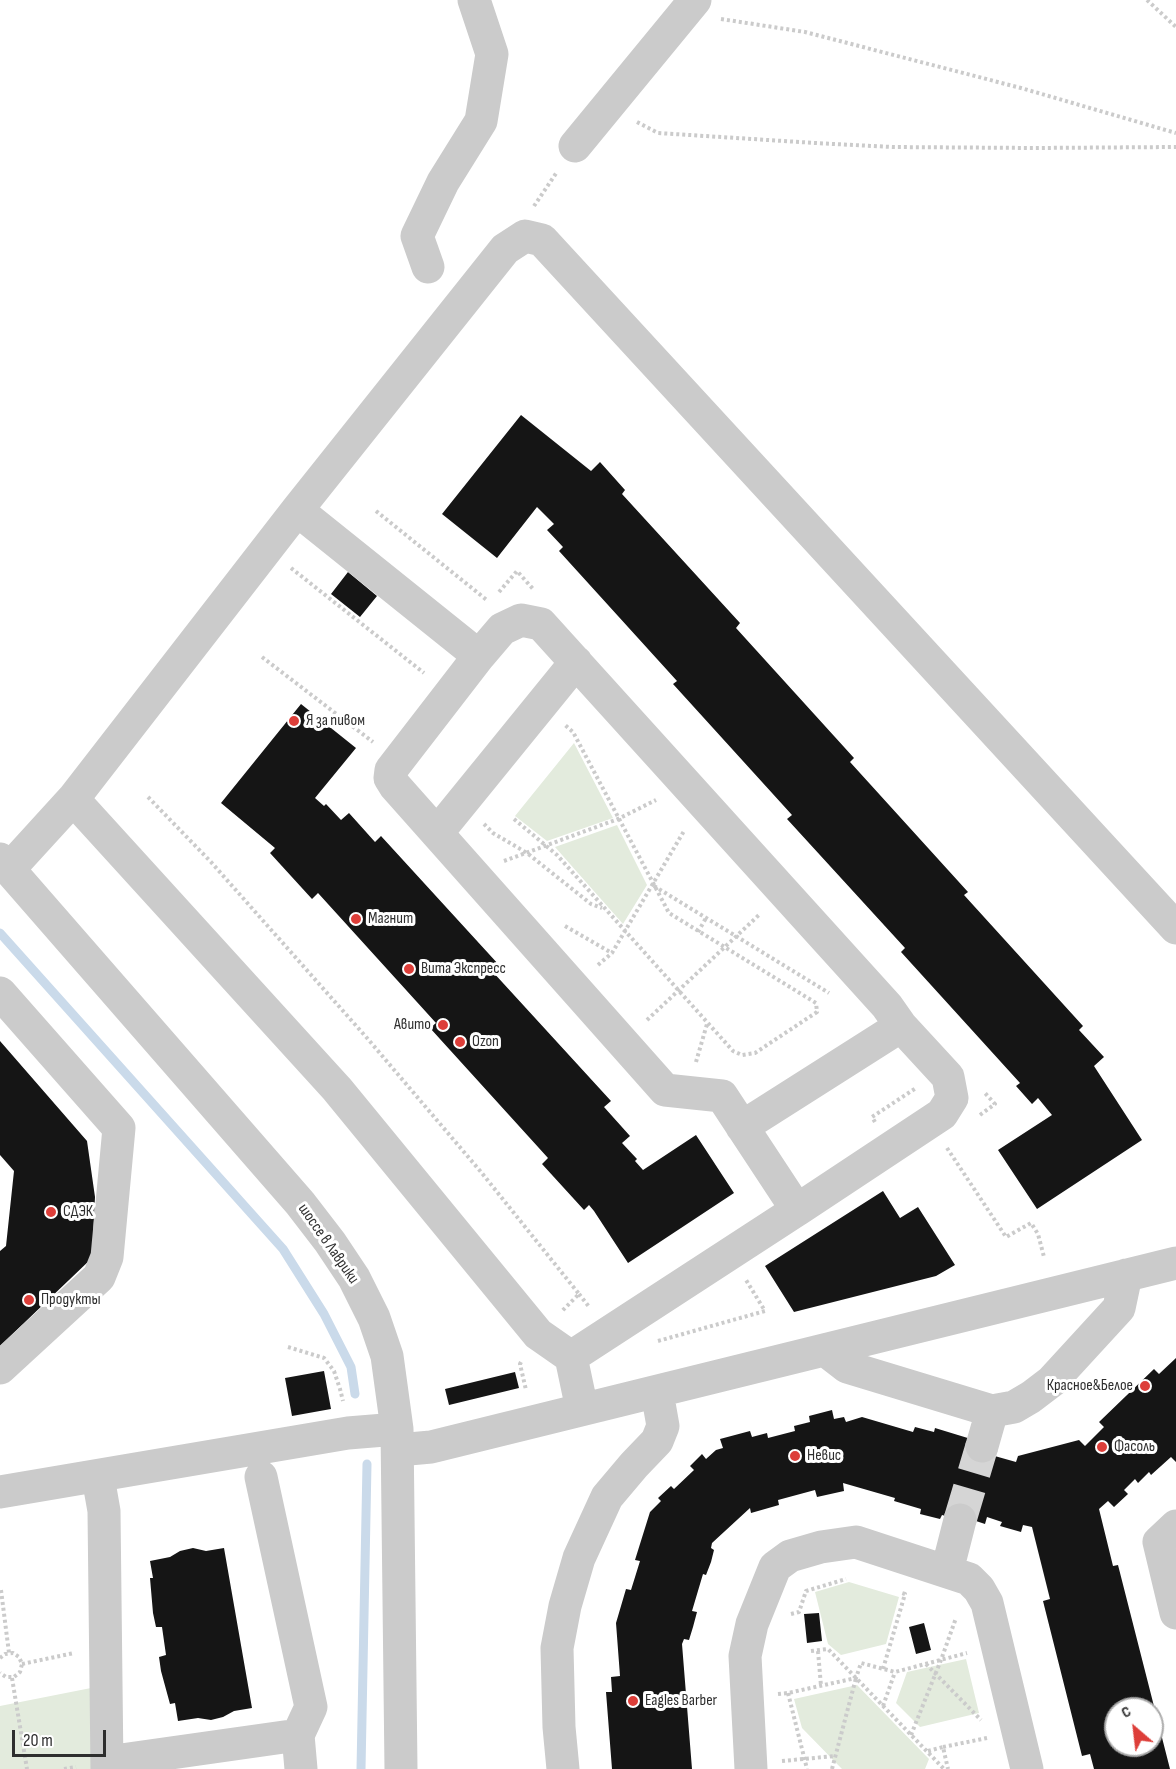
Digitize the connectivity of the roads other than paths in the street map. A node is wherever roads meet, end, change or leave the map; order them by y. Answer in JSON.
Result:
{"nodes":[{"id":1,"x":474,"y":0,"type":"edge"},
{"id":2,"x":690,"y":7,"type":"edge"},
{"id":3,"x":574,"y":146,"type":"road end"},
{"id":4,"x":428,"y":267,"type":"dead end"},
{"id":5,"x":297,"y":510,"type":"junction"},
{"id":6,"x":479,"y":656,"type":"junction"},
{"id":7,"x":576,"y":662,"type":"junction"},
{"id":8,"x":73,"y":799,"type":"junction"},
{"id":9,"x":437,"y":833,"type":"junction"},
{"id":10,"x":4,"y":864,"type":"edge"},
{"id":11,"x":1176,"y":928,"type":"edge"},
{"id":12,"x":0,"y":993,"type":"edge"},
{"id":13,"x":901,"y":1026,"type":"junction"},
{"id":14,"x":742,"y":1127,"type":"junction"},
{"id":15,"x":797,"y":1210,"type":"junction"},
{"id":16,"x":1176,"y":1263,"type":"edge"},
{"id":17,"x":1126,"y":1275,"type":"junction"},
{"id":18,"x":825,"y":1350,"type":"junction"},
{"id":19,"x":571,"y":1357,"type":"junction"},
{"id":20,"x":0,"y":1368,"type":"edge"},
{"id":21,"x":657,"y":1392,"type":"junction"},
{"id":22,"x":582,"y":1409,"type":"junction"},
{"id":23,"x":992,"y":1411,"type":"junction"},
{"id":24,"x":397,"y":1440,"type":"junction"},
{"id":25,"x":982,"y":1446,"type":"tunnel mouth"},
{"id":26,"x":98,"y":1477,"type":"junction"},
{"id":27,"x":261,"y":1477,"type":"dead end"},
{"id":28,"x":0,"y":1492,"type":"edge"},
{"id":29,"x":960,"y":1520,"type":"tunnel mouth"},
{"id":30,"x":1176,"y":1526,"type":"edge"},
{"id":31,"x":958,"y":1575,"type":"junction"},
{"id":32,"x":1176,"y":1612,"type":"edge"},
{"id":33,"x":298,"y":1735,"type":"junction"},
{"id":34,"x":107,"y":1766,"type":"edge"},
{"id":35,"x":750,"y":1766,"type":"edge"},
{"id":36,"x":301,"y":1769,"type":"edge"},
{"id":37,"x":401,"y":1769,"type":"edge"},
{"id":38,"x":562,"y":1769,"type":"edge"},
{"id":39,"x":1027,"y":1769,"type":"edge"}],
"edges":[{"from":1,"to":4,"type":"street"},
{"from":2,"to":3,"type":"street"},
{"from":5,"to":6,"type":"street"},
{"from":5,"to":8,"type":"street"},
{"from":5,"to":11,"type":"street"},
{"from":6,"to":7,"type":"street"},
{"from":6,"to":9,"type":"street"},
{"from":7,"to":9,"type":"street"},
{"from":7,"to":13,"type":"street"},
{"from":8,"to":10,"type":"street"},
{"from":8,"to":19,"type":"street"},
{"from":9,"to":14,"type":"street"},
{"from":10,"to":24,"type":"street","name":"шоссе в Лаврики"},
{"from":12,"to":20,"type":"street"},
{"from":13,"to":14,"type":"street"},
{"from":13,"to":15,"type":"street"},
{"from":14,"to":15,"type":"street"},
{"from":15,"to":19,"type":"street"},
{"from":16,"to":17,"type":"street"},
{"from":17,"to":18,"type":"street"},
{"from":17,"to":23,"type":"street"},
{"from":18,"to":21,"type":"street"},
{"from":18,"to":23,"type":"street"},
{"from":19,"to":22,"type":"street"},
{"from":21,"to":22,"type":"street"},
{"from":21,"to":38,"type":"street"},
{"from":22,"to":24,"type":"street"},
{"from":23,"to":25,"type":"street"},
{"from":24,"to":26,"type":"street"},
{"from":24,"to":37,"type":"street","name":"шоссе в Лаврики"},
{"from":26,"to":28,"type":"street"},
{"from":26,"to":34,"type":"street"},
{"from":27,"to":33,"type":"street"},
{"from":29,"to":31,"type":"street"},
{"from":30,"to":32,"type":"street"},
{"from":31,"to":35,"type":"street"},
{"from":31,"to":39,"type":"street"},
{"from":33,"to":34,"type":"street"},
{"from":33,"to":36,"type":"street"}]}
